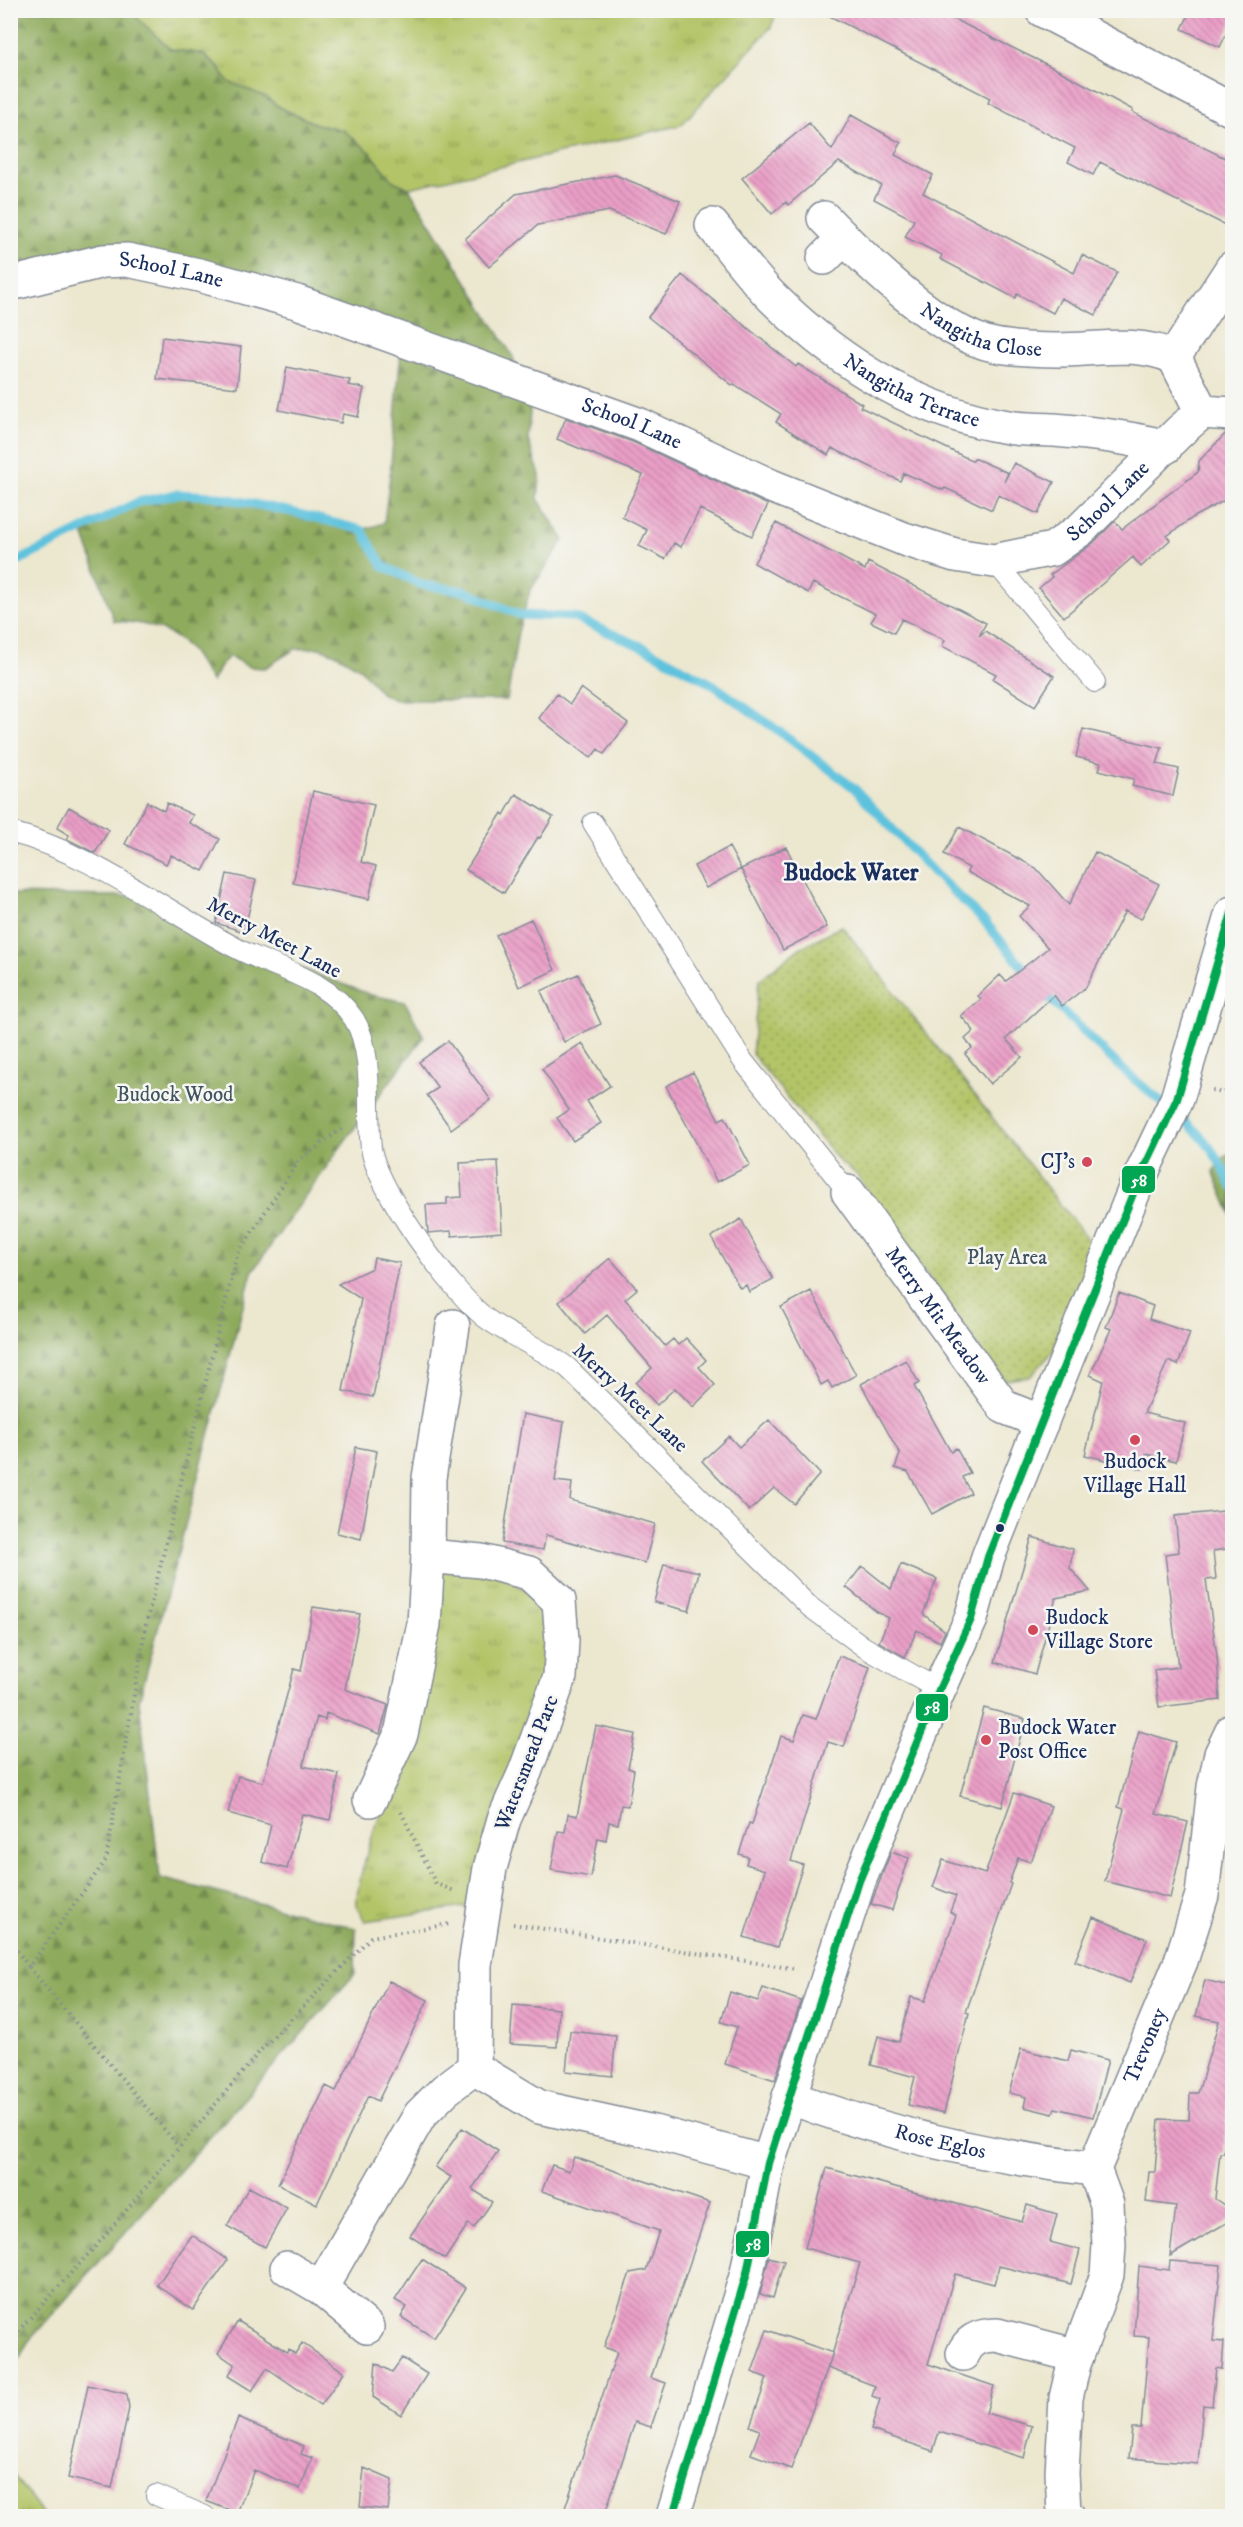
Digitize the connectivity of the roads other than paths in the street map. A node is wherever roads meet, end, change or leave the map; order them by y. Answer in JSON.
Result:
{"nodes":[{"id":1,"x":1042,"y":10,"type":"edge"},
{"id":2,"x":1233,"y":110,"type":"edge"},
{"id":3,"x":712,"y":225,"type":"dead end"},
{"id":4,"x":831,"y":238,"type":"dead end"},
{"id":5,"x":1233,"y":268,"type":"edge"},
{"id":6,"x":10,"y":284,"type":"edge"},
{"id":7,"x":1174,"y":357,"type":"junction"},
{"id":8,"x":1217,"y":413,"type":"edge"},
{"id":9,"x":1166,"y":447,"type":"junction"},
{"id":10,"x":994,"y":561,"type":"junction"},
{"id":11,"x":1095,"y":682,"type":"dead end"},
{"id":12,"x":593,"y":823,"type":"dead end"},
{"id":13,"x":10,"y":832,"type":"edge"},
{"id":14,"x":1233,"y":913,"type":"edge"},
{"id":15,"x":848,"y":1192,"type":"joint"},
{"id":16,"x":453,"y":1326,"type":"dead end"},
{"id":17,"x":1042,"y":1422,"type":"junction"},
{"id":18,"x":428,"y":1556,"type":"junction"},
{"id":19,"x":939,"y":1690,"type":"junction"},
{"id":20,"x":1233,"y":1731,"type":"edge"},
{"id":21,"x":374,"y":1791,"type":"road end"},
{"id":22,"x":474,"y":2068,"type":"junction"},
{"id":23,"x":789,"y":2097,"type":"junction"},
{"id":24,"x":768,"y":2163,"type":"junction"},
{"id":25,"x":1094,"y":2169,"type":"junction"},
{"id":26,"x":287,"y":2268,"type":"dead end"},
{"id":27,"x":321,"y":2288,"type":"junction"},
{"id":28,"x":367,"y":2327,"type":"dead end"},
{"id":29,"x":963,"y":2354,"type":"dead end"},
{"id":30,"x":1077,"y":2356,"type":"junction"},
{"id":31,"x":156,"y":2495,"type":"dead end"},
{"id":32,"x":205,"y":2517,"type":"edge"},
{"id":33,"x":673,"y":2517,"type":"edge"},
{"id":34,"x":1068,"y":2517,"type":"edge"}],
"edges":[{"from":1,"to":2,"type":"street"},
{"from":3,"to":9,"type":"street","name":"Nangitha Terrace"},
{"from":4,"to":7,"type":"street","name":"Nangitha Close"},
{"from":5,"to":7,"type":"street"},
{"from":6,"to":10,"type":"street","name":"School Lane"},
{"from":7,"to":8,"type":"street"},
{"from":8,"to":9,"type":"street","name":"School Lane"},
{"from":9,"to":10,"type":"street","name":"School Lane"},
{"from":10,"to":11,"type":"lane"},
{"from":12,"to":15,"type":"lane"},
{"from":13,"to":19,"type":"lane","name":"Merry Meet Lane"},
{"from":14,"to":17,"type":"street"},
{"from":15,"to":17,"type":"street","name":"Merry Mit Meadow"},
{"from":16,"to":18,"type":"street"},
{"from":17,"to":19,"type":"street"},
{"from":18,"to":21,"type":"street"},
{"from":18,"to":22,"type":"street","name":"Watersmead Parc"},
{"from":19,"to":23,"type":"street"},
{"from":20,"to":25,"type":"street","name":"Trevoney"},
{"from":22,"to":24,"type":"street"},
{"from":22,"to":27,"type":"street"},
{"from":23,"to":24,"type":"street"},
{"from":23,"to":25,"type":"street","name":"Rose Eglos"},
{"from":24,"to":33,"type":"street"},
{"from":25,"to":30,"type":"street"},
{"from":26,"to":27,"type":"street"},
{"from":27,"to":28,"type":"street"},
{"from":29,"to":30,"type":"street"},
{"from":30,"to":34,"type":"street"},
{"from":31,"to":32,"type":"lane"}]}
